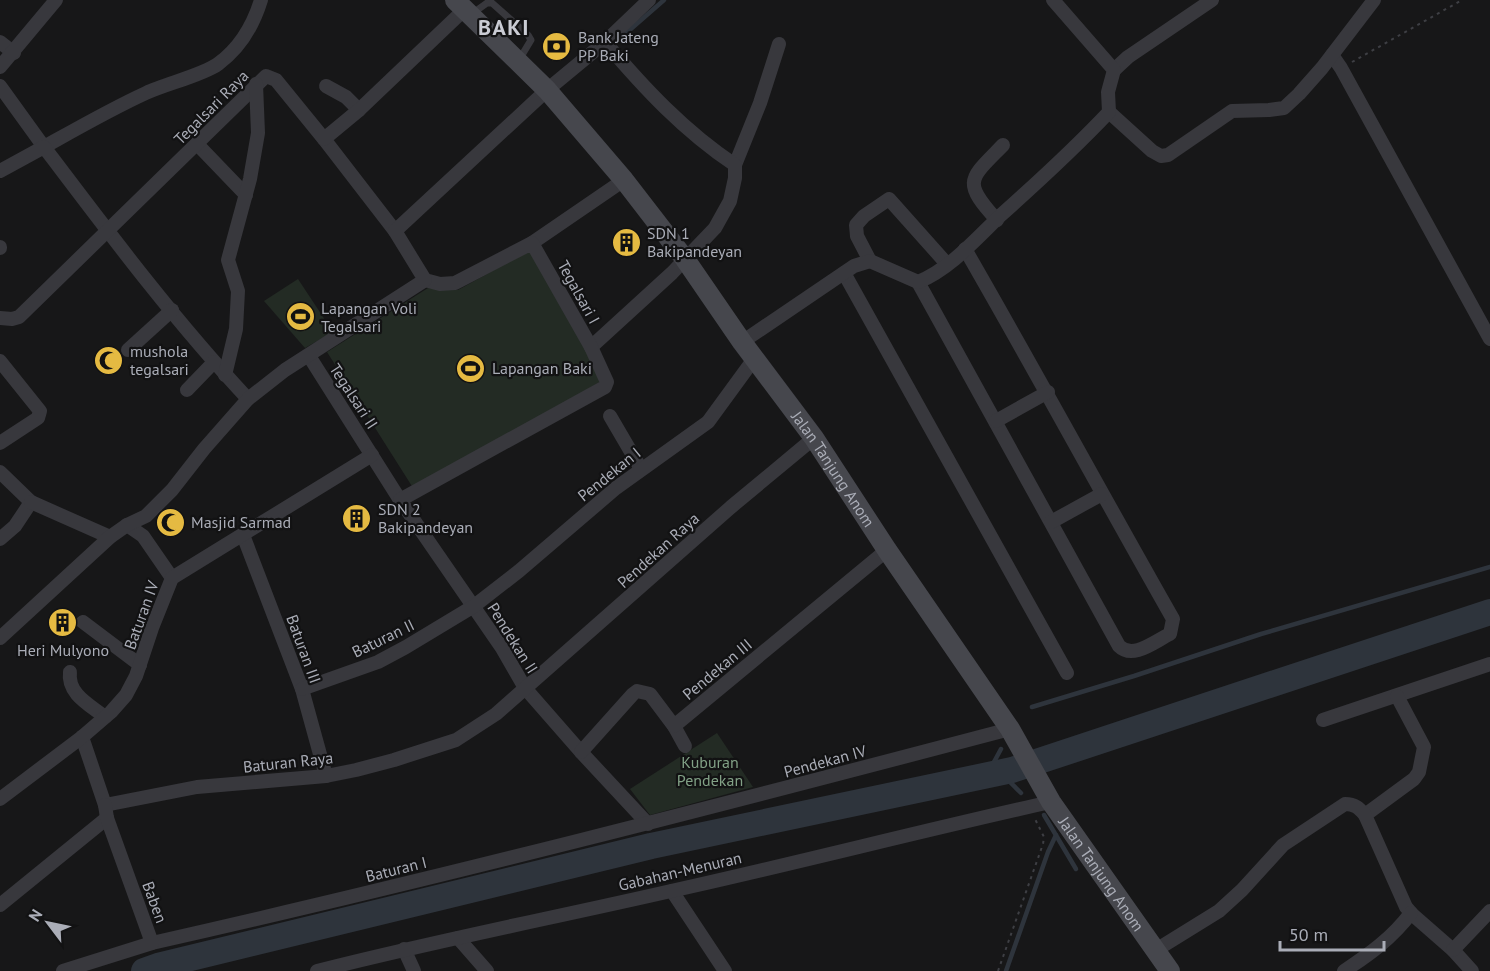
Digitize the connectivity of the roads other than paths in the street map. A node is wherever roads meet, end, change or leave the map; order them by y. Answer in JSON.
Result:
{"nodes":[{"id":1,"x":56,"y":0,"type":"edge"},
{"id":2,"x":261,"y":0,"type":"edge"},
{"id":3,"x":649,"y":0,"type":"edge"},
{"id":4,"x":1053,"y":0,"type":"edge"},
{"id":5,"x":1212,"y":0,"type":"edge"},
{"id":6,"x":1374,"y":0,"type":"edge"},
{"id":7,"x":464,"y":8,"type":"edge"},
{"id":8,"x":0,"y":42,"type":"edge"},
{"id":9,"x":605,"y":42,"type":"junction"},
{"id":10,"x":779,"y":44,"type":"dead end"},
{"id":11,"x":14,"y":53,"type":"junction"},
{"id":12,"x":1332,"y":55,"type":"junction"},
{"id":13,"x":0,"y":67,"type":"edge"},
{"id":14,"x":1114,"y":70,"type":"junction"},
{"id":15,"x":256,"y":84,"type":"junction"},
{"id":16,"x":0,"y":86,"type":"edge"},
{"id":17,"x":326,"y":86,"type":"dead end"},
{"id":18,"x":547,"y":90,"type":"junction"},
{"id":19,"x":359,"y":110,"type":"junction"},
{"id":20,"x":1109,"y":112,"type":"junction"},
{"id":21,"x":324,"y":139,"type":"junction"},
{"id":22,"x":196,"y":144,"type":"junction"},
{"id":23,"x":1003,"y":145,"type":"dead end"},
{"id":24,"x":44,"y":147,"type":"junction"},
{"id":25,"x":735,"y":165,"type":"junction"},
{"id":26,"x":0,"y":171,"type":"edge"},
{"id":27,"x":624,"y":180,"type":"junction"},
{"id":28,"x":246,"y":195,"type":"junction"},
{"id":29,"x":996,"y":220,"type":"junction"},
{"id":30,"x":107,"y":231,"type":"junction"},
{"id":31,"x":395,"y":231,"type":"junction"},
{"id":32,"x":532,"y":243,"type":"junction"},
{"id":33,"x":965,"y":249,"type":"junction"},
{"id":34,"x":685,"y":259,"type":"junction"},
{"id":35,"x":870,"y":261,"type":"junction"},
{"id":36,"x":947,"y":264,"type":"junction"},
{"id":37,"x":844,"y":273,"type":"junction"},
{"id":38,"x":425,"y":280,"type":"junction"},
{"id":39,"x":918,"y":282,"type":"junction"},
{"id":40,"x":172,"y":310,"type":"junction"},
{"id":41,"x":0,"y":318,"type":"edge"},
{"id":42,"x":1490,"y":339,"type":"edge"},
{"id":43,"x":742,"y":342,"type":"junction"},
{"id":44,"x":591,"y":347,"type":"junction"},
{"id":45,"x":128,"y":350,"type":"dead end"},
{"id":46,"x":309,"y":356,"type":"junction"},
{"id":47,"x":754,"y":358,"type":"junction"},
{"id":48,"x":0,"y":361,"type":"edge"},
{"id":49,"x":214,"y":362,"type":"junction"},
{"id":50,"x":225,"y":375,"type":"junction"},
{"id":51,"x":187,"y":390,"type":"dead end"},
{"id":52,"x":1048,"y":392,"type":"junction"},
{"id":53,"x":248,"y":399,"type":"junction"},
{"id":54,"x":610,"y":416,"type":"dead end"},
{"id":55,"x":996,"y":421,"type":"junction"},
{"id":56,"x":814,"y":438,"type":"junction"},
{"id":57,"x":0,"y":443,"type":"edge"},
{"id":58,"x":372,"y":455,"type":"junction"},
{"id":59,"x":641,"y":469,"type":"junction"},
{"id":60,"x":0,"y":472,"type":"edge"},
{"id":61,"x":1102,"y":494,"type":"junction"},
{"id":62,"x":400,"y":500,"type":"junction"},
{"id":63,"x":31,"y":502,"type":"junction"},
{"id":64,"x":146,"y":516,"type":"junction"},
{"id":65,"x":1052,"y":522,"type":"junction"},
{"id":66,"x":127,"y":525,"type":"junction"},
{"id":67,"x":243,"y":535,"type":"junction"},
{"id":68,"x":143,"y":536,"type":"junction"},
{"id":69,"x":110,"y":537,"type":"junction"},
{"id":70,"x":0,"y":539,"type":"edge"},
{"id":71,"x":887,"y":550,"type":"junction"},
{"id":72,"x":172,"y":578,"type":"junction"},
{"id":73,"x":474,"y":606,"type":"junction"},
{"id":74,"x":83,"y":622,"type":"dead end"},
{"id":75,"x":0,"y":638,"type":"edge"},
{"id":76,"x":1490,"y":664,"type":"edge"},
{"id":77,"x":140,"y":665,"type":"junction"},
{"id":78,"x":69,"y":672,"type":"dead end"},
{"id":79,"x":1067,"y":673,"type":"dead end"},
{"id":80,"x":525,"y":688,"type":"junction"},
{"id":81,"x":302,"y":689,"type":"junction"},
{"id":82,"x":1397,"y":696,"type":"junction"},
{"id":83,"x":105,"y":717,"type":"junction"},
{"id":84,"x":1323,"y":720,"type":"dead end"},
{"id":85,"x":674,"y":726,"type":"junction"},
{"id":86,"x":1014,"y":735,"type":"junction"},
{"id":87,"x":81,"y":737,"type":"junction"},
{"id":88,"x":685,"y":746,"type":"dead end"},
{"id":89,"x":581,"y":752,"type":"junction"},
{"id":90,"x":326,"y":776,"type":"junction"},
{"id":91,"x":0,"y":799,"type":"edge"},
{"id":92,"x":1051,"y":802,"type":"junction"},
{"id":93,"x":106,"y":811,"type":"junction"},
{"id":94,"x":1365,"y":815,"type":"junction"},
{"id":95,"x":648,"y":824,"type":"junction"},
{"id":96,"x":672,"y":891,"type":"junction"},
{"id":97,"x":0,"y":905,"type":"edge"},
{"id":98,"x":1490,"y":911,"type":"edge"},
{"id":99,"x":1411,"y":913,"type":"junction"},
{"id":100,"x":458,"y":938,"type":"junction"},
{"id":101,"x":152,"y":943,"type":"junction"},
{"id":102,"x":404,"y":949,"type":"junction"},
{"id":103,"x":1156,"y":950,"type":"junction"},
{"id":104,"x":1453,"y":950,"type":"junction"},
{"id":105,"x":63,"y":971,"type":"edge"},
{"id":106,"x":317,"y":971,"type":"edge"},
{"id":107,"x":414,"y":971,"type":"edge"},
{"id":108,"x":487,"y":971,"type":"edge"},
{"id":109,"x":725,"y":971,"type":"edge"},
{"id":110,"x":1170,"y":971,"type":"edge"},
{"id":111,"x":1344,"y":971,"type":"edge"},
{"id":112,"x":1472,"y":971,"type":"edge"}],
"edges":[{"from":1,"to":11,"type":"street"},
{"from":2,"to":24,"type":"street"},
{"from":3,"to":9,"type":"street"},
{"from":4,"to":14,"type":"street"},
{"from":5,"to":14,"type":"street"},
{"from":6,"to":12,"type":"street"},
{"from":7,"to":18,"type":"main road","name":"Jalan Tanjung Anom"},
{"from":7,"to":19,"type":"street"},
{"from":8,"to":11,"type":"street"},
{"from":9,"to":18,"type":"street"},
{"from":9,"to":25,"type":"street"},
{"from":10,"to":25,"type":"street","name":"Tegalsari I"},
{"from":11,"to":13,"type":"street"},
{"from":12,"to":20,"type":"street"},
{"from":12,"to":42,"type":"street"},
{"from":14,"to":20,"type":"street"},
{"from":15,"to":21,"type":"street","name":"Tegalsari Raya"},
{"from":15,"to":22,"type":"street","name":"Tegalsari Raya"},
{"from":15,"to":28,"type":"street"},
{"from":16,"to":24,"type":"street"},
{"from":17,"to":19,"type":"street"},
{"from":18,"to":27,"type":"main road","name":"Jalan Tanjung Anom"},
{"from":18,"to":31,"type":"street"},
{"from":19,"to":21,"type":"street"},
{"from":20,"to":29,"type":"street"},
{"from":21,"to":31,"type":"street"},
{"from":22,"to":28,"type":"street"},
{"from":22,"to":30,"type":"street","name":"Tegalsari Raya"},
{"from":23,"to":29,"type":"street"},
{"from":24,"to":26,"type":"street"},
{"from":24,"to":30,"type":"street"},
{"from":25,"to":34,"type":"street","name":"Tegalsari I"},
{"from":27,"to":32,"type":"street"},
{"from":27,"to":34,"type":"main road","name":"Jalan Tanjung Anom"},
{"from":28,"to":50,"type":"street"},
{"from":29,"to":33,"type":"street"},
{"from":30,"to":40,"type":"street"},
{"from":30,"to":41,"type":"street","name":"Tegalsari Raya"},
{"from":31,"to":38,"type":"street"},
{"from":32,"to":38,"type":"street"},
{"from":32,"to":44,"type":"street","name":"Tegalsari I"},
{"from":33,"to":36,"type":"street"},
{"from":33,"to":52,"type":"street"},
{"from":34,"to":43,"type":"main road","name":"Jalan Tanjung Anom"},
{"from":34,"to":44,"type":"street","name":"Tegalsari I"},
{"from":35,"to":36,"type":"street"},
{"from":35,"to":37,"type":"street"},
{"from":35,"to":39,"type":"street"},
{"from":36,"to":39,"type":"street"},
{"from":37,"to":43,"type":"street"},
{"from":37,"to":79,"type":"street"},
{"from":38,"to":46,"type":"street"},
{"from":39,"to":55,"type":"street"},
{"from":40,"to":45,"type":"street"},
{"from":40,"to":49,"type":"street"},
{"from":43,"to":47,"type":"main road","name":"Jalan Tanjung Anom"},
{"from":44,"to":62,"type":"street"},
{"from":46,"to":53,"type":"street"},
{"from":46,"to":58,"type":"street","name":"Tegalsari II"},
{"from":47,"to":56,"type":"main road","name":"Jalan Tanjung Anom"},
{"from":47,"to":59,"type":"street","name":"Pendekan I"},
{"from":48,"to":57,"type":"street"},
{"from":49,"to":50,"type":"street"},
{"from":49,"to":51,"type":"street"},
{"from":50,"to":53,"type":"street"},
{"from":52,"to":55,"type":"street"},
{"from":52,"to":61,"type":"street"},
{"from":53,"to":64,"type":"street"},
{"from":54,"to":59,"type":"street"},
{"from":55,"to":65,"type":"street"},
{"from":56,"to":71,"type":"main road","name":"Jalan Tanjung Anom"},
{"from":56,"to":80,"type":"street","name":"Pendekan Raya"},
{"from":58,"to":62,"type":"street","name":"Pendekan II"},
{"from":58,"to":67,"type":"street","name":"Baturan IV"},
{"from":59,"to":73,"type":"street","name":"Pendekan I"},
{"from":60,"to":63,"type":"street"},
{"from":61,"to":65,"type":"street"},
{"from":61,"to":65,"type":"street"},
{"from":62,"to":73,"type":"street","name":"Pendekan II"},
{"from":63,"to":69,"type":"street"},
{"from":63,"to":70,"type":"street"},
{"from":64,"to":66,"type":"street"},
{"from":64,"to":68,"type":"street"},
{"from":66,"to":68,"type":"street"},
{"from":66,"to":69,"type":"street"},
{"from":67,"to":72,"type":"street","name":"Baturan IV"},
{"from":67,"to":81,"type":"street","name":"Baturan III"},
{"from":68,"to":72,"type":"street"},
{"from":69,"to":75,"type":"street"},
{"from":71,"to":85,"type":"street","name":"Pendekan III"},
{"from":71,"to":86,"type":"main road","name":"Jalan Tanjung Anom"},
{"from":72,"to":77,"type":"street","name":"Baturan IV"},
{"from":73,"to":80,"type":"street","name":"Pendekan II"},
{"from":73,"to":81,"type":"street","name":"Baturan II"},
{"from":74,"to":77,"type":"street"},
{"from":76,"to":82,"type":"street"},
{"from":77,"to":83,"type":"street","name":"Baturan IV"},
{"from":78,"to":83,"type":"street"},
{"from":80,"to":89,"type":"street","name":"Pendekan II"},
{"from":80,"to":90,"type":"street","name":"Baturan Raya"},
{"from":81,"to":90,"type":"street","name":"Baturan III"},
{"from":82,"to":84,"type":"street"},
{"from":82,"to":94,"type":"street"},
{"from":83,"to":87,"type":"street","name":"Baturan IV"},
{"from":85,"to":88,"type":"street"},
{"from":85,"to":89,"type":"street","name":"Pendekan III"},
{"from":86,"to":92,"type":"main road","name":"Jalan Tanjung Anom"},
{"from":86,"to":95,"type":"street","name":"Pendekan IV"},
{"from":87,"to":91,"type":"street","name":"Baturan IV"},
{"from":87,"to":93,"type":"street"},
{"from":89,"to":95,"type":"street","name":"Pendekan II"},
{"from":90,"to":93,"type":"street","name":"Baturan Raya"},
{"from":92,"to":96,"type":"street","name":"Gabahan-Menuran"},
{"from":92,"to":103,"type":"main road","name":"Jalan Tanjung Anom"},
{"from":93,"to":97,"type":"street"},
{"from":93,"to":101,"type":"street","name":"Baben"},
{"from":94,"to":99,"type":"street"},
{"from":94,"to":103,"type":"street"},
{"from":95,"to":101,"type":"street","name":"Baturan I"},
{"from":96,"to":100,"type":"street","name":"Gabahan-Menuran"},
{"from":96,"to":109,"type":"street"},
{"from":98,"to":104,"type":"street"},
{"from":99,"to":104,"type":"street"},
{"from":99,"to":111,"type":"street"},
{"from":100,"to":102,"type":"street","name":"Gabahan-Menuran"},
{"from":100,"to":108,"type":"street"},
{"from":101,"to":105,"type":"street","name":"Baben"},
{"from":102,"to":106,"type":"street","name":"Gabahan-Menuran"},
{"from":102,"to":107,"type":"street"},
{"from":103,"to":110,"type":"main road","name":"Jalan Tanjung Anom"},
{"from":104,"to":112,"type":"street"}]}
